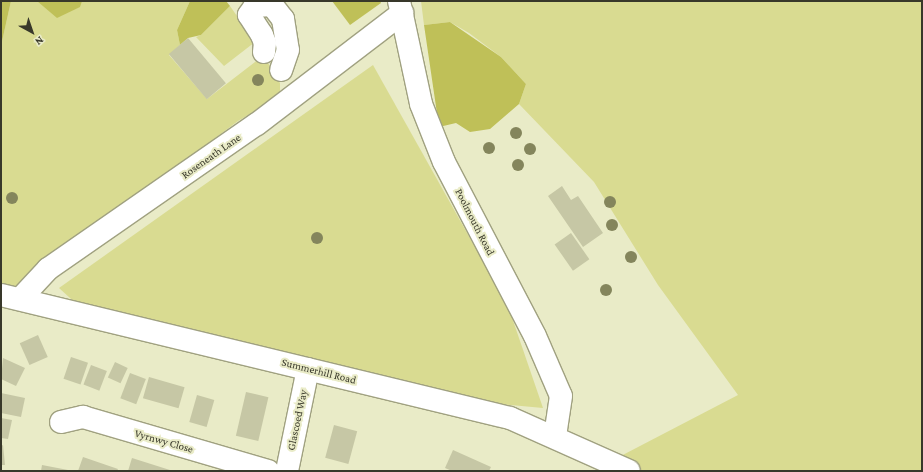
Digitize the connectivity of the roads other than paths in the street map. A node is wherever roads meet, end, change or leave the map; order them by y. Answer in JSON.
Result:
{"nodes":[{"id":1,"x":262,"y":3,"type":"edge"},
{"id":2,"x":400,"y":7,"type":"edge"},
{"id":3,"x":264,"y":52,"type":"dead end"},
{"id":4,"x":281,"y":70,"type":"dead end"},
{"id":5,"x":11,"y":297,"type":"edge"},
{"id":6,"x":308,"y":369,"type":"junction"},
{"id":7,"x":61,"y":422,"type":"dead end"},
{"id":8,"x":555,"y":436,"type":"junction"},
{"id":9,"x":268,"y":471,"type":"edge"},
{"id":10,"x":287,"y":471,"type":"edge"},
{"id":11,"x":629,"y":471,"type":"edge"}],
"edges":[{"from":1,"to":3,"type":"street"},
{"from":1,"to":4,"type":"street"},
{"from":2,"to":5,"type":"street","name":"Roseneath Lane"},
{"from":2,"to":8,"type":"street","name":"Poolmouth Road"},
{"from":5,"to":6,"type":"street","name":"Summerhill Road"},
{"from":6,"to":8,"type":"street","name":"Summerhill Road"},
{"from":6,"to":10,"type":"street","name":"Glascoed Way"},
{"from":7,"to":9,"type":"street","name":"Vyrnwy Close"},
{"from":8,"to":11,"type":"street","name":"Summerhill Road"}]}
